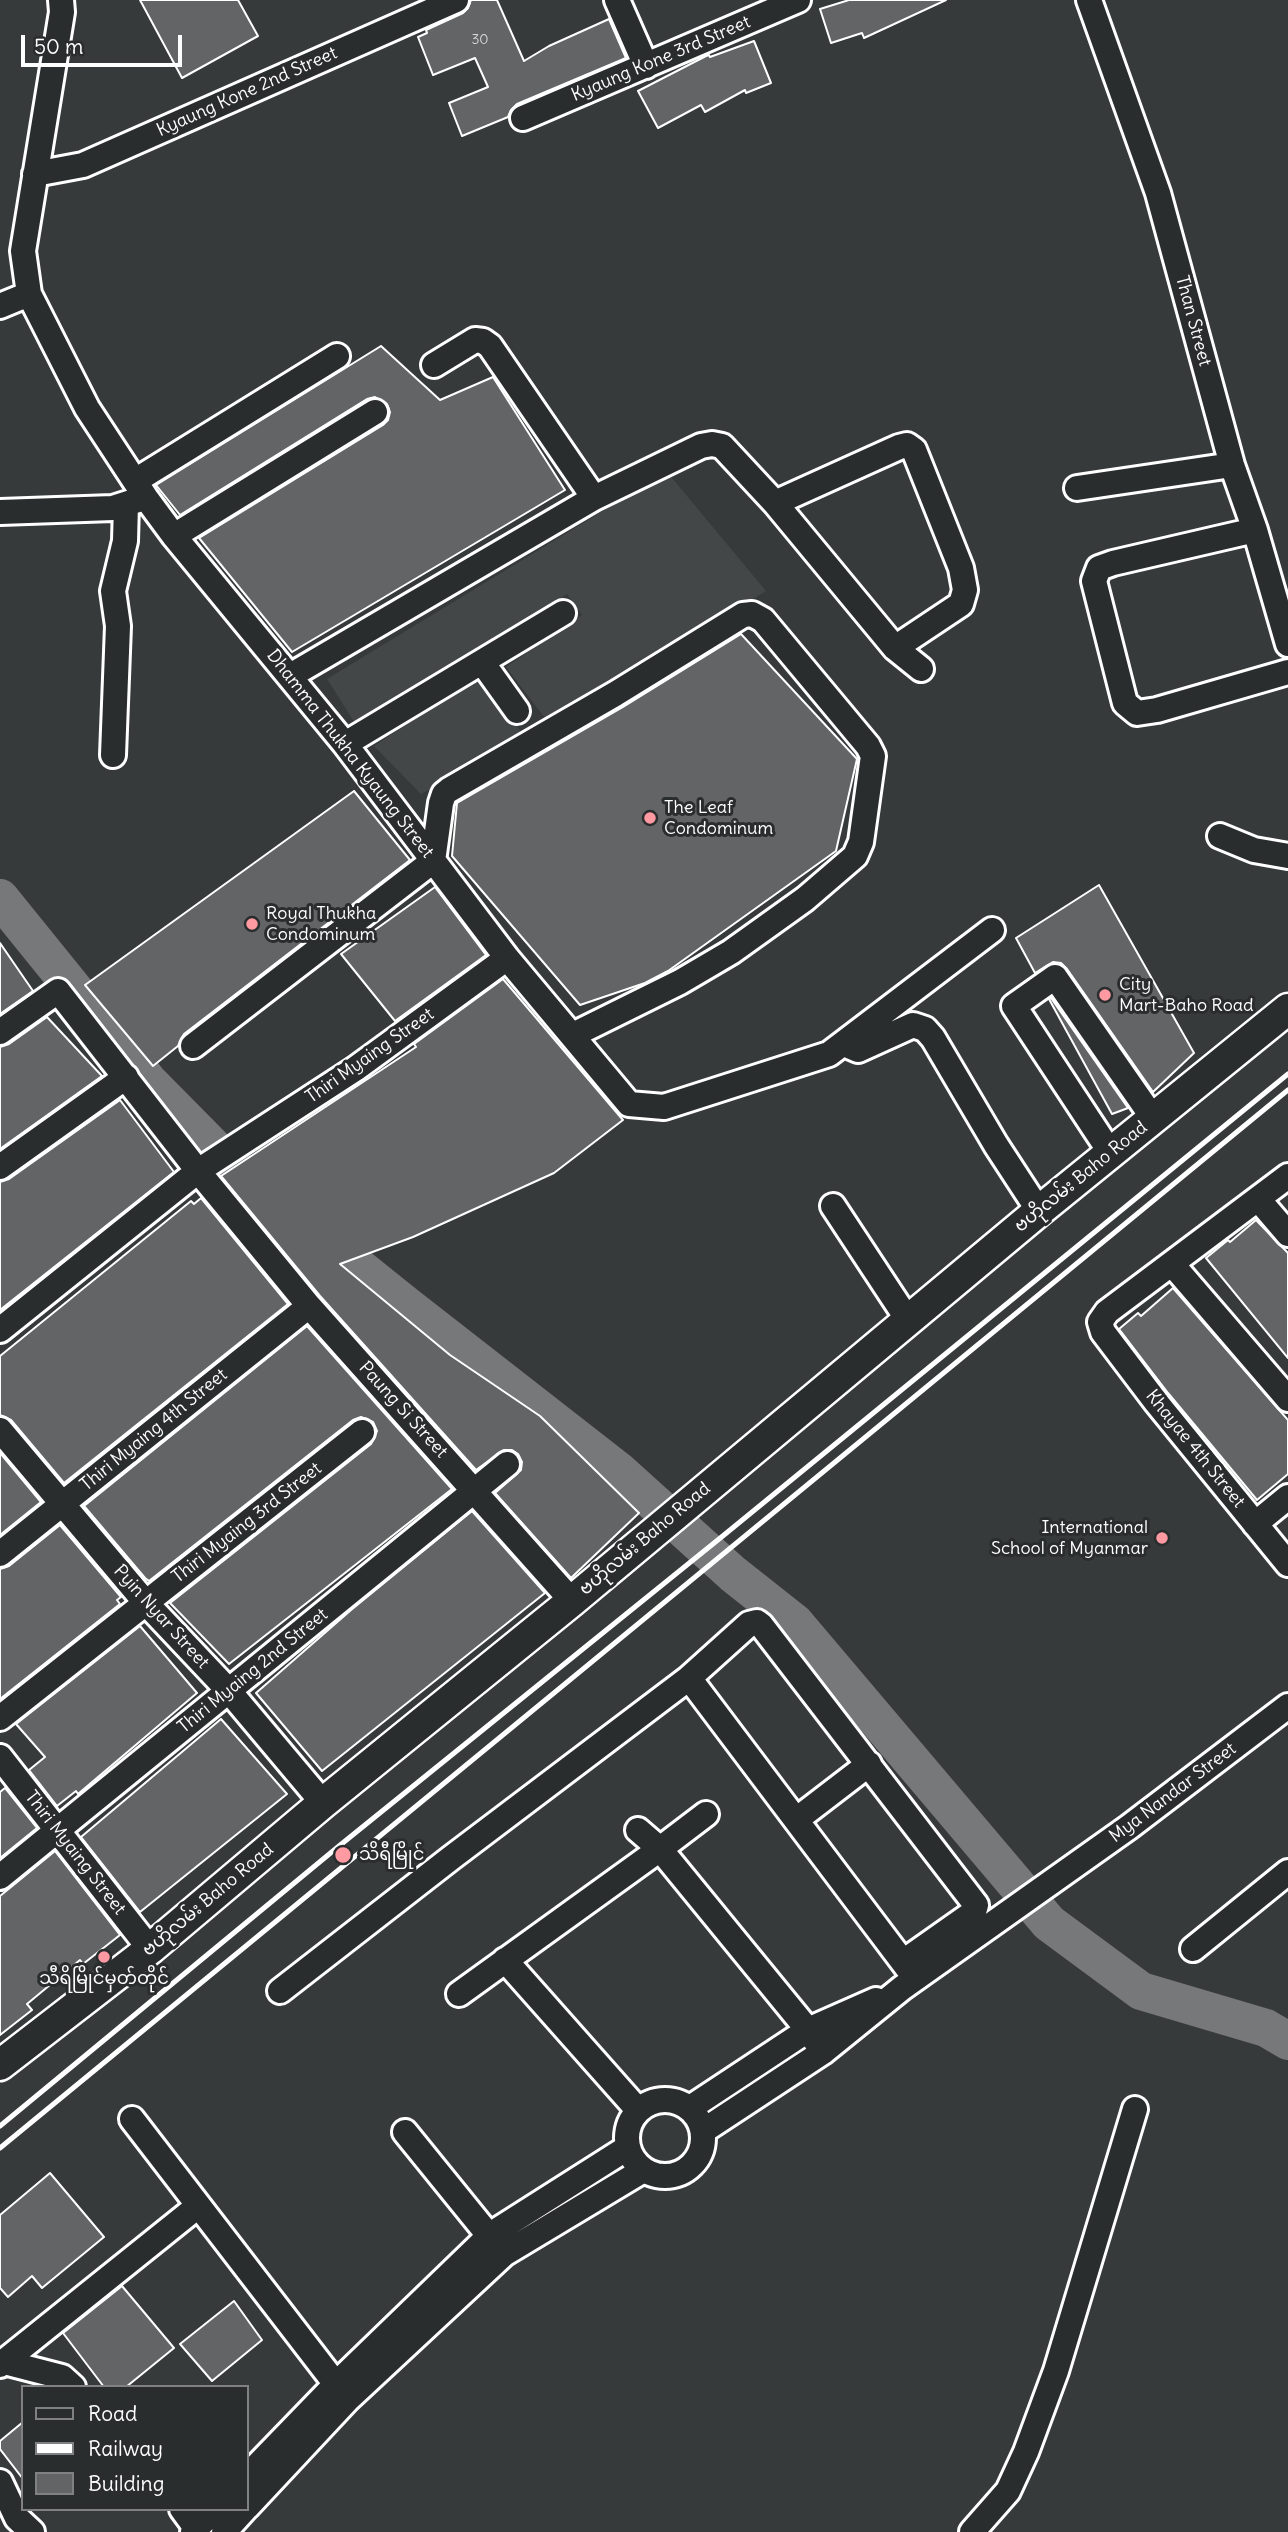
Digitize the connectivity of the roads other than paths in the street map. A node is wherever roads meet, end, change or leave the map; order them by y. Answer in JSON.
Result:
{"nodes":[{"id":1,"x":61,"y":0,"type":"edge"},
{"id":2,"x":456,"y":0,"type":"edge"},
{"id":3,"x":617,"y":0,"type":"edge"},
{"id":4,"x":798,"y":0,"type":"edge"},
{"id":5,"x":1089,"y":0,"type":"edge"},
{"id":6,"x":646,"y":66,"type":"junction"},
{"id":7,"x":523,"y":118,"type":"dead end"},
{"id":8,"x":35,"y":174,"type":"junction"},
{"id":9,"x":29,"y":295,"type":"junction"},
{"id":10,"x":0,"y":306,"type":"edge"},
{"id":11,"x":337,"y":356,"type":"dead end"},
{"id":12,"x":434,"y":365,"type":"dead end"},
{"id":13,"x":375,"y":412,"type":"dead end"},
{"id":14,"x":1232,"y":465,"type":"junction"},
{"id":15,"x":1077,"y":488,"type":"dead end"},
{"id":16,"x":136,"y":494,"type":"junction"},
{"id":17,"x":594,"y":498,"type":"junction"},
{"id":18,"x":775,"y":503,"type":"junction"},
{"id":19,"x":0,"y":512,"type":"edge"},
{"id":20,"x":1255,"y":530,"type":"junction"},
{"id":21,"x":174,"y":536,"type":"junction"},
{"id":22,"x":563,"y":613,"type":"dead end"},
{"id":23,"x":1288,"y":644,"type":"edge"},
{"id":24,"x":895,"y":648,"type":"junction"},
{"id":25,"x":482,"y":662,"type":"junction"},
{"id":26,"x":921,"y":669,"type":"dead end"},
{"id":27,"x":1288,"y":672,"type":"edge"},
{"id":28,"x":290,"y":676,"type":"junction"},
{"id":29,"x":517,"y":711,"type":"dead end"},
{"id":30,"x":345,"y":744,"type":"junction"},
{"id":31,"x":113,"y":755,"type":"dead end"},
{"id":32,"x":1220,"y":836,"type":"dead end"},
{"id":33,"x":1288,"y":856,"type":"edge"},
{"id":34,"x":433,"y":861,"type":"junction"},
{"id":35,"x":992,"y":930,"type":"dead end"},
{"id":36,"x":507,"y":958,"type":"junction"},
{"id":37,"x":1288,"y":1009,"type":"edge"},
{"id":38,"x":0,"y":1032,"type":"edge"},
{"id":39,"x":573,"y":1035,"type":"junction"},
{"id":40,"x":844,"y":1044,"type":"junction"},
{"id":41,"x":193,"y":1046,"type":"dead end"},
{"id":42,"x":126,"y":1077,"type":"junction"},
{"id":43,"x":1153,"y":1118,"type":"junction"},
{"id":44,"x":1111,"y":1152,"type":"junction"},
{"id":45,"x":214,"y":1160,"type":"junction"},
{"id":46,"x":0,"y":1167,"type":"edge"},
{"id":47,"x":1288,"y":1176,"type":"edge"},
{"id":48,"x":1258,"y":1199,"type":"junction"},
{"id":49,"x":832,"y":1206,"type":"dead end"},
{"id":50,"x":1039,"y":1211,"type":"junction"},
{"id":51,"x":1288,"y":1234,"type":"edge"},
{"id":52,"x":1172,"y":1264,"type":"junction"},
{"id":53,"x":309,"y":1306,"type":"junction"},
{"id":54,"x":908,"y":1320,"type":"junction"},
{"id":55,"x":0,"y":1330,"type":"edge"},
{"id":56,"x":1288,"y":1399,"type":"edge"},
{"id":57,"x":0,"y":1430,"type":"edge"},
{"id":58,"x":362,"y":1432,"type":"dead end"},
{"id":59,"x":507,"y":1464,"type":"dead end"},
{"id":60,"x":474,"y":1490,"type":"junction"},
{"id":61,"x":1288,"y":1497,"type":"edge"},
{"id":62,"x":62,"y":1504,"type":"junction"},
{"id":63,"x":1255,"y":1524,"type":"junction"},
{"id":64,"x":0,"y":1554,"type":"edge"},
{"id":65,"x":1288,"y":1564,"type":"edge"},
{"id":66,"x":572,"y":1601,"type":"junction"},
{"id":67,"x":146,"y":1603,"type":"junction"},
{"id":68,"x":689,"y":1678,"type":"junction"},
{"id":69,"x":229,"y":1691,"type":"junction"},
{"id":70,"x":1288,"y":1706,"type":"edge"},
{"id":71,"x":0,"y":1718,"type":"edge"},
{"id":72,"x":0,"y":1757,"type":"edge"},
{"id":73,"x":869,"y":1764,"type":"junction"},
{"id":74,"x":323,"y":1803,"type":"junction"},
{"id":75,"x":706,"y":1814,"type":"dead end"},
{"id":76,"x":796,"y":1820,"type":"junction"},
{"id":77,"x":638,"y":1830,"type":"dead end"},
{"id":78,"x":59,"y":1831,"type":"junction"},
{"id":79,"x":660,"y":1849,"type":"junction"},
{"id":80,"x":1288,"y":1872,"type":"edge"},
{"id":81,"x":0,"y":1877,"type":"edge"},
{"id":82,"x":150,"y":1949,"type":"junction"},
{"id":83,"x":1193,"y":1949,"type":"dead end"},
{"id":84,"x":505,"y":1960,"type":"junction"},
{"id":85,"x":908,"y":1978,"type":"junction"},
{"id":86,"x":280,"y":1991,"type":"dead end"},
{"id":87,"x":459,"y":1994,"type":"dead end"},
{"id":88,"x":807,"y":2029,"type":"junction"},
{"id":89,"x":823,"y":2052,"type":"junction"},
{"id":90,"x":0,"y":2065,"type":"edge"},
{"id":91,"x":690,"y":2108,"type":"junction"},
{"id":92,"x":1135,"y":2109,"type":"dead end"},
{"id":93,"x":638,"y":2110,"type":"junction"},
{"id":94,"x":132,"y":2119,"type":"dead end"},
{"id":95,"x":703,"y":2131,"type":"junction"},
{"id":96,"x":405,"y":2133,"type":"dead end"},
{"id":97,"x":626,"y":2148,"type":"junction"},
{"id":98,"x":642,"y":2171,"type":"junction"},
{"id":99,"x":198,"y":2206,"type":"junction"},
{"id":100,"x":497,"y":2244,"type":"junction"},
{"id":101,"x":2,"y":2364,"type":"edge"},
{"id":102,"x":71,"y":2385,"type":"edge"},
{"id":103,"x":342,"y":2392,"type":"junction"},
{"id":104,"x":248,"y":2475,"type":"edge"},
{"id":105,"x":0,"y":2482,"type":"edge"},
{"id":106,"x":248,"y":2506,"type":"edge"},
{"id":107,"x":212,"y":2511,"type":"edge"},
{"id":108,"x":243,"y":2511,"type":"edge"},
{"id":109,"x":191,"y":2523,"type":"edge"},
{"id":110,"x":32,"y":2532,"type":"edge"},
{"id":111,"x":224,"y":2532,"type":"edge"},
{"id":112,"x":972,"y":2532,"type":"edge"}],
"edges":[{"from":1,"to":8,"type":"street","name":"Dhamma Thukha Kyaung Street"},
{"from":2,"to":8,"type":"street","name":"Kyaung Kone 2nd Street"},
{"from":3,"to":6,"type":"street"},
{"from":4,"to":6,"type":"street","name":"Kyaung Kone 3rd Street"},
{"from":5,"to":14,"type":"street","name":"Than Street"},
{"from":6,"to":7,"type":"street","name":"Kyaung Kone 3rd Street"},
{"from":8,"to":9,"type":"street","name":"Dhamma Thukha Kyaung Street"},
{"from":9,"to":10,"type":"street"},
{"from":9,"to":16,"type":"street","name":"Dhamma Thukha Kyaung Street"},
{"from":11,"to":16,"type":"street"},
{"from":12,"to":17,"type":"street"},
{"from":13,"to":21,"type":"street"},
{"from":14,"to":15,"type":"street"},
{"from":14,"to":20,"type":"street","name":"Than Street"},
{"from":16,"to":19,"type":"street"},
{"from":16,"to":21,"type":"street","name":"Dhamma Thukha Kyaung Street"},
{"from":16,"to":31,"type":"street"},
{"from":17,"to":18,"type":"street"},
{"from":17,"to":28,"type":"street"},
{"from":18,"to":24,"type":"street"},
{"from":18,"to":24,"type":"street"},
{"from":20,"to":23,"type":"street","name":"Than Street"},
{"from":20,"to":27,"type":"street"},
{"from":21,"to":28,"type":"street","name":"Dhamma Thukha Kyaung Street"},
{"from":22,"to":25,"type":"street"},
{"from":24,"to":26,"type":"street"},
{"from":25,"to":29,"type":"street"},
{"from":25,"to":30,"type":"street"},
{"from":28,"to":30,"type":"street","name":"Dhamma Thukha Kyaung Street"},
{"from":30,"to":34,"type":"street","name":"Dhamma Thukha Kyaung Street"},
{"from":32,"to":33,"type":"street"},
{"from":34,"to":36,"type":"street","name":"Dhamma Thukha Kyaung Street"},
{"from":34,"to":39,"type":"street"},
{"from":34,"to":41,"type":"street"},
{"from":35,"to":40,"type":"street","name":"Dhamma Thukha Kyaung Street"},
{"from":36,"to":39,"type":"street","name":"Dhamma Thukha Kyaung Street"},
{"from":36,"to":45,"type":"street","name":"Thiri Myaing Street"},
{"from":37,"to":43,"type":"main road","name":"ဗဟိုလမ်း Baho Road"},
{"from":38,"to":42,"type":"street"},
{"from":39,"to":40,"type":"street","name":"Dhamma Thukha Kyaung Street"},
{"from":40,"to":50,"type":"street"},
{"from":42,"to":45,"type":"street"},
{"from":42,"to":46,"type":"street"},
{"from":43,"to":44,"type":"main road","name":"ဗဟိုလမ်း Baho Road"},
{"from":43,"to":44,"type":"street"},
{"from":44,"to":50,"type":"main road","name":"ဗဟိုလမ်း Baho Road"},
{"from":45,"to":53,"type":"street","name":"Paung Si Street"},
{"from":45,"to":55,"type":"street","name":"Thiri Myaing Street"},
{"from":47,"to":48,"type":"street"},
{"from":48,"to":51,"type":"street"},
{"from":48,"to":52,"type":"street"},
{"from":49,"to":54,"type":"street"},
{"from":50,"to":54,"type":"main road","name":"ဗဟိုလမ်း Baho Road"},
{"from":52,"to":56,"type":"street"},
{"from":52,"to":63,"type":"street","name":"Khayae 4th Street"},
{"from":53,"to":60,"type":"street","name":"Paung Si Street"},
{"from":53,"to":62,"type":"street","name":"Thiri Myaing 4th Street"},
{"from":54,"to":66,"type":"main road","name":"ဗဟိုလမ်း Baho Road"},
{"from":57,"to":62,"type":"street","name":"Pyin Nyar Street"},
{"from":58,"to":67,"type":"street","name":"Thiri Myaing 3rd Street"},
{"from":59,"to":60,"type":"street","name":"Thiri Myaing 2nd Street"},
{"from":60,"to":66,"type":"street","name":"Paung Si Street"},
{"from":60,"to":69,"type":"street","name":"Thiri Myaing 2nd Street"},
{"from":61,"to":63,"type":"street"},
{"from":62,"to":64,"type":"street","name":"Thiri Myaing 4th Street"},
{"from":62,"to":67,"type":"street","name":"Pyin Nyar Street"},
{"from":63,"to":65,"type":"street","name":"Khayae 4th Street"},
{"from":66,"to":74,"type":"main road","name":"ဗဟိုလမ်း Baho Road"},
{"from":67,"to":69,"type":"street","name":"Pyin Nyar Street"},
{"from":67,"to":71,"type":"street","name":"Thiri Myaing 3rd Street"},
{"from":68,"to":73,"type":"street"},
{"from":68,"to":76,"type":"street"},
{"from":68,"to":86,"type":"street"},
{"from":69,"to":74,"type":"street","name":"Pyin Nyar Street"},
{"from":69,"to":78,"type":"street","name":"Thiri Myaing 2nd Street"},
{"from":70,"to":85,"type":"street","name":"Mya Nandar Street"},
{"from":72,"to":78,"type":"street","name":"Thiri Myaing Street"},
{"from":73,"to":76,"type":"street"},
{"from":73,"to":85,"type":"street"},
{"from":74,"to":82,"type":"main road","name":"ဗဟိုလမ်း Baho Road"},
{"from":75,"to":79,"type":"street"},
{"from":76,"to":85,"type":"street"},
{"from":77,"to":79,"type":"street"},
{"from":78,"to":81,"type":"street","name":"Thiri Myaing 2nd Street"},
{"from":78,"to":82,"type":"street","name":"Thiri Myaing Street"},
{"from":79,"to":84,"type":"street"},
{"from":79,"to":88,"type":"street"},
{"from":80,"to":83,"type":"street"},
{"from":82,"to":90,"type":"main road","name":"ဗဟိုလမ်း Baho Road"},
{"from":84,"to":87,"type":"street"},
{"from":84,"to":93,"type":"street"},
{"from":85,"to":88,"type":"street"},
{"from":85,"to":89,"type":"street"},
{"from":88,"to":89,"type":"street"},
{"from":88,"to":91,"type":"street"},
{"from":89,"to":95,"type":"street"},
{"from":91,"to":93,"type":"street"},
{"from":91,"to":95,"type":"street"},
{"from":92,"to":112,"type":"street"},
{"from":93,"to":97,"type":"street"},
{"from":94,"to":99,"type":"street"},
{"from":95,"to":98,"type":"street"},
{"from":96,"to":100,"type":"street"},
{"from":97,"to":98,"type":"street"},
{"from":97,"to":100,"type":"street"},
{"from":98,"to":100,"type":"street"},
{"from":99,"to":101,"type":"street"},
{"from":99,"to":103,"type":"street"},
{"from":100,"to":103,"type":"street"},
{"from":101,"to":102,"type":"street"},
{"from":103,"to":104,"type":"street"},
{"from":103,"to":106,"type":"street"},
{"from":105,"to":110,"type":"street"},
{"from":107,"to":109,"type":"street"},
{"from":108,"to":111,"type":"street"}]}
